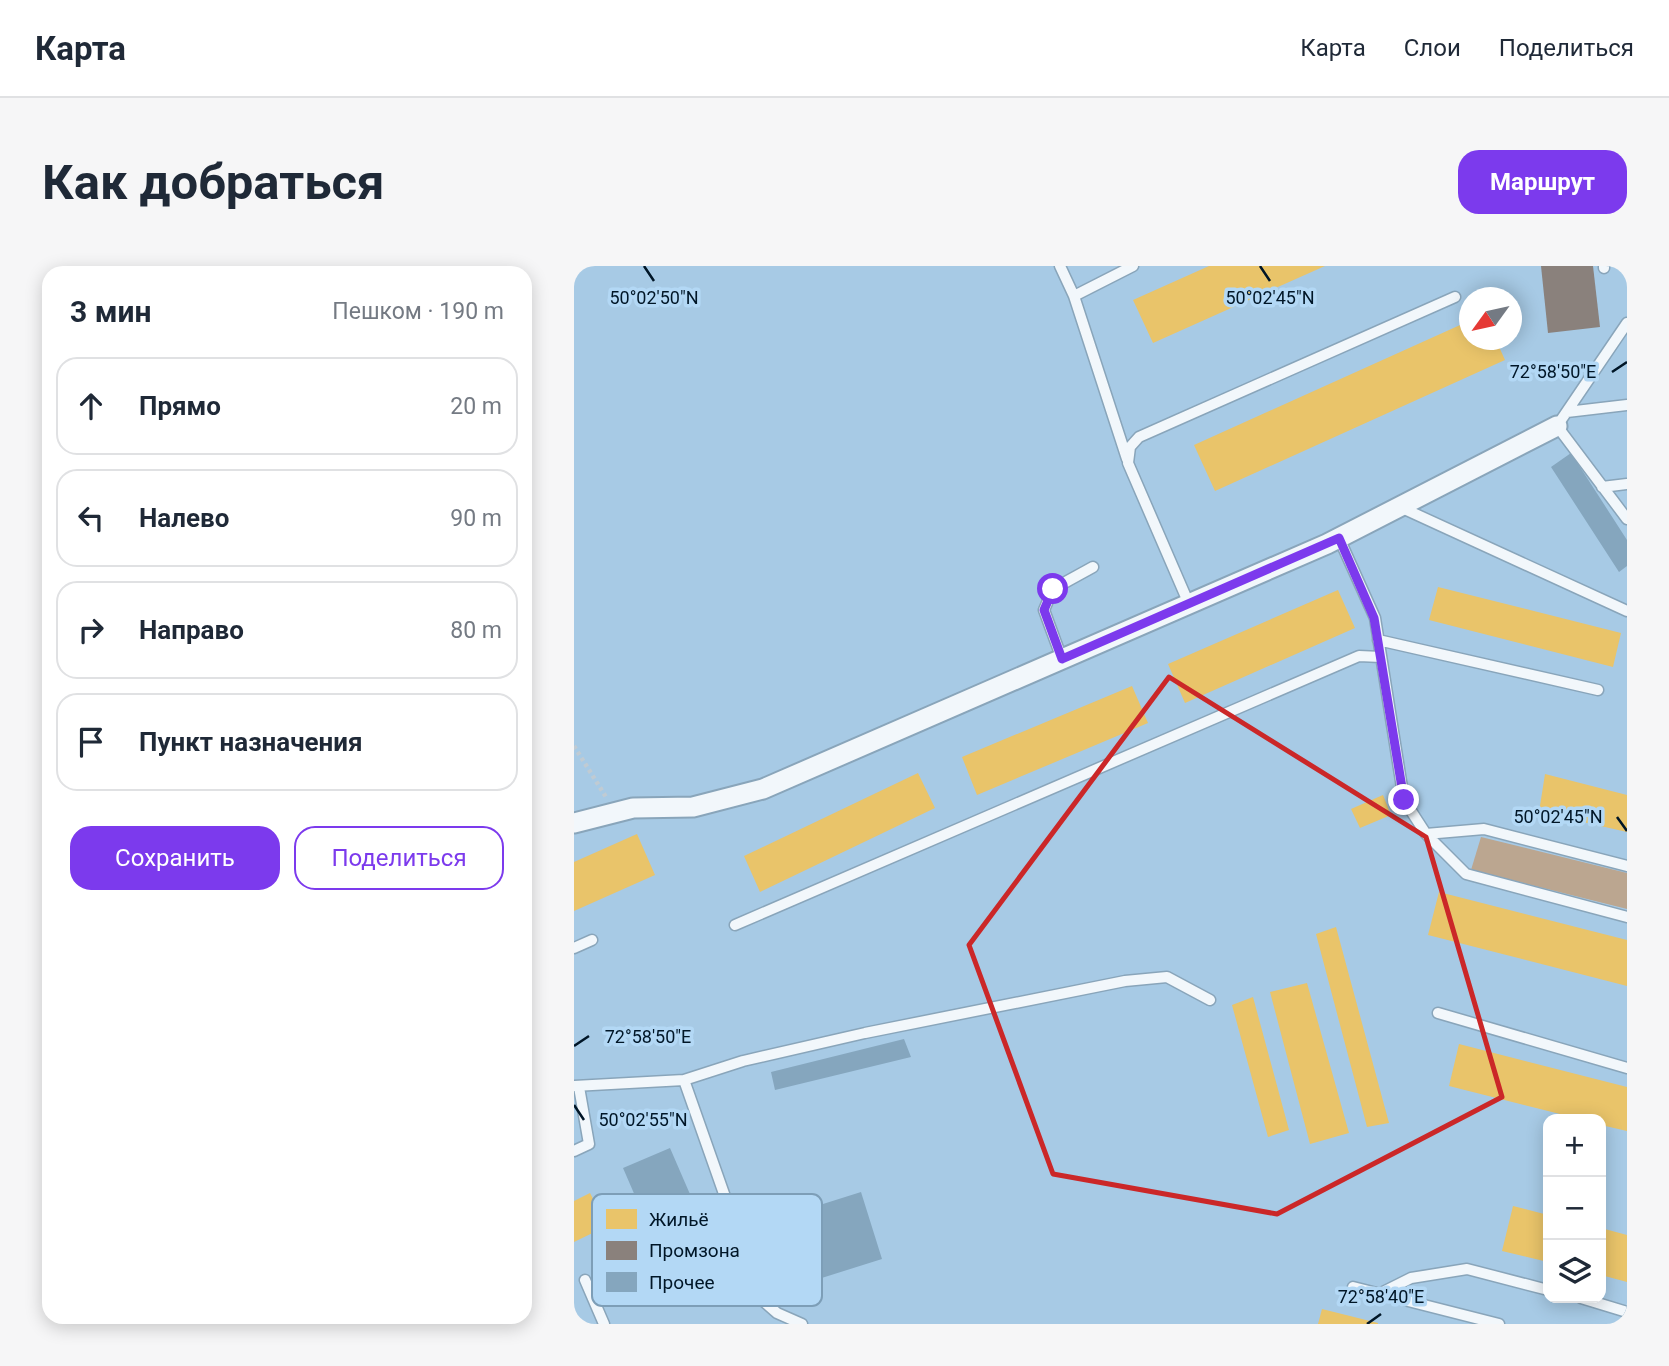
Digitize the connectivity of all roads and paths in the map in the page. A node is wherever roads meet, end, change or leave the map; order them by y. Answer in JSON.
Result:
{"nodes":[{"id":1,"x":1060,"y":266,"type":"edge"},
{"id":2,"x":1133,"y":266,"type":"edge"},
{"id":3,"x":1074,"y":296,"type":"junction"},
{"id":4,"x":1455,"y":297,"type":"dead end"},
{"id":5,"x":1627,"y":323,"type":"edge"},
{"id":6,"x":1627,"y":405,"type":"edge"},
{"id":7,"x":1562,"y":419,"type":"junction"},
{"id":8,"x":1128,"y":463,"type":"junction"},
{"id":9,"x":1627,"y":484,"type":"edge"},
{"id":10,"x":1602,"y":486,"type":"junction"},
{"id":11,"x":1399,"y":507,"type":"junction"},
{"id":12,"x":1627,"y":519,"type":"edge"},
{"id":13,"x":1339,"y":538,"type":"junction"},
{"id":14,"x":1093,"y":567,"type":"dead end"},
{"id":15,"x":1189,"y":604,"type":"junction"},
{"id":16,"x":1627,"y":611,"type":"edge"},
{"id":17,"x":1378,"y":639,"type":"junction"},
{"id":18,"x":1381,"y":657,"type":"junction"},
{"id":19,"x":1062,"y":659,"type":"junction"},
{"id":20,"x":1598,"y":690,"type":"dead end"},
{"id":21,"x":574,"y":746,"type":"edge"},
{"id":22,"x":615,"y":812,"type":"junction"},
{"id":23,"x":574,"y":823,"type":"edge"},
{"id":24,"x":1426,"y":834,"type":"junction"},
{"id":25,"x":1627,"y":866,"type":"edge"},
{"id":26,"x":1627,"y":917,"type":"edge"},
{"id":27,"x":734,"y":925,"type":"dead end"},
{"id":28,"x":592,"y":940,"type":"dead end"},
{"id":29,"x":574,"y":948,"type":"edge"},
{"id":30,"x":1210,"y":1000,"type":"dead end"},
{"id":31,"x":1438,"y":1013,"type":"dead end"},
{"id":32,"x":1627,"y":1068,"type":"edge"},
{"id":33,"x":684,"y":1080,"type":"junction"},
{"id":34,"x":576,"y":1087,"type":"edge"},
{"id":35,"x":574,"y":1151,"type":"edge"},
{"id":36,"x":724,"y":1194,"type":"edge"},
{"id":37,"x":585,"y":1280,"type":"dead end"},
{"id":38,"x":1353,"y":1287,"type":"dead end"},
{"id":39,"x":1543,"y":1289,"type":"edge"},
{"id":40,"x":1379,"y":1293,"type":"junction"},
{"id":41,"x":592,"y":1296,"type":"edge"},
{"id":42,"x":1597,"y":1303,"type":"edge"},
{"id":43,"x":596,"y":1306,"type":"edge"},
{"id":44,"x":770,"y":1306,"type":"edge"},
{"id":45,"x":1627,"y":1312,"type":"edge"},
{"id":46,"x":604,"y":1324,"type":"edge"},
{"id":47,"x":802,"y":1324,"type":"edge"},
{"id":48,"x":1499,"y":1324,"type":"edge"}],
"edges":[{"from":1,"to":3,"type":"lane"},
{"from":2,"to":3,"type":"lane"},
{"from":3,"to":8,"type":"lane"},
{"from":4,"to":8,"type":"lane"},
{"from":5,"to":7,"type":"lane"},
{"from":6,"to":7,"type":"lane"},
{"from":7,"to":10,"type":"lane"},
{"from":7,"to":11,"type":"street"},
{"from":8,"to":15,"type":"lane"},
{"from":9,"to":10,"type":"lane"},
{"from":10,"to":12,"type":"lane"},
{"from":11,"to":13,"type":"street"},
{"from":11,"to":16,"type":"lane"},
{"from":13,"to":15,"type":"street"},
{"from":13,"to":17,"type":"lane"},
{"from":14,"to":19,"type":"lane"},
{"from":15,"to":19,"type":"street"},
{"from":17,"to":18,"type":"lane"},
{"from":17,"to":20,"type":"lane"},
{"from":18,"to":24,"type":"lane"},
{"from":18,"to":27,"type":"lane"},
{"from":19,"to":22,"type":"street"},
{"from":21,"to":22,"type":"path"},
{"from":22,"to":23,"type":"street"},
{"from":24,"to":25,"type":"lane"},
{"from":24,"to":26,"type":"lane"},
{"from":28,"to":29,"type":"lane"},
{"from":30,"to":33,"type":"lane"},
{"from":31,"to":32,"type":"lane"},
{"from":33,"to":34,"type":"lane"},
{"from":33,"to":36,"type":"lane"},
{"from":34,"to":35,"type":"lane"},
{"from":37,"to":41,"type":"lane"},
{"from":38,"to":40,"type":"lane"},
{"from":39,"to":40,"type":"lane"},
{"from":40,"to":48,"type":"lane"},
{"from":42,"to":45,"type":"lane"},
{"from":43,"to":46,"type":"lane"},
{"from":44,"to":47,"type":"lane"}]}
